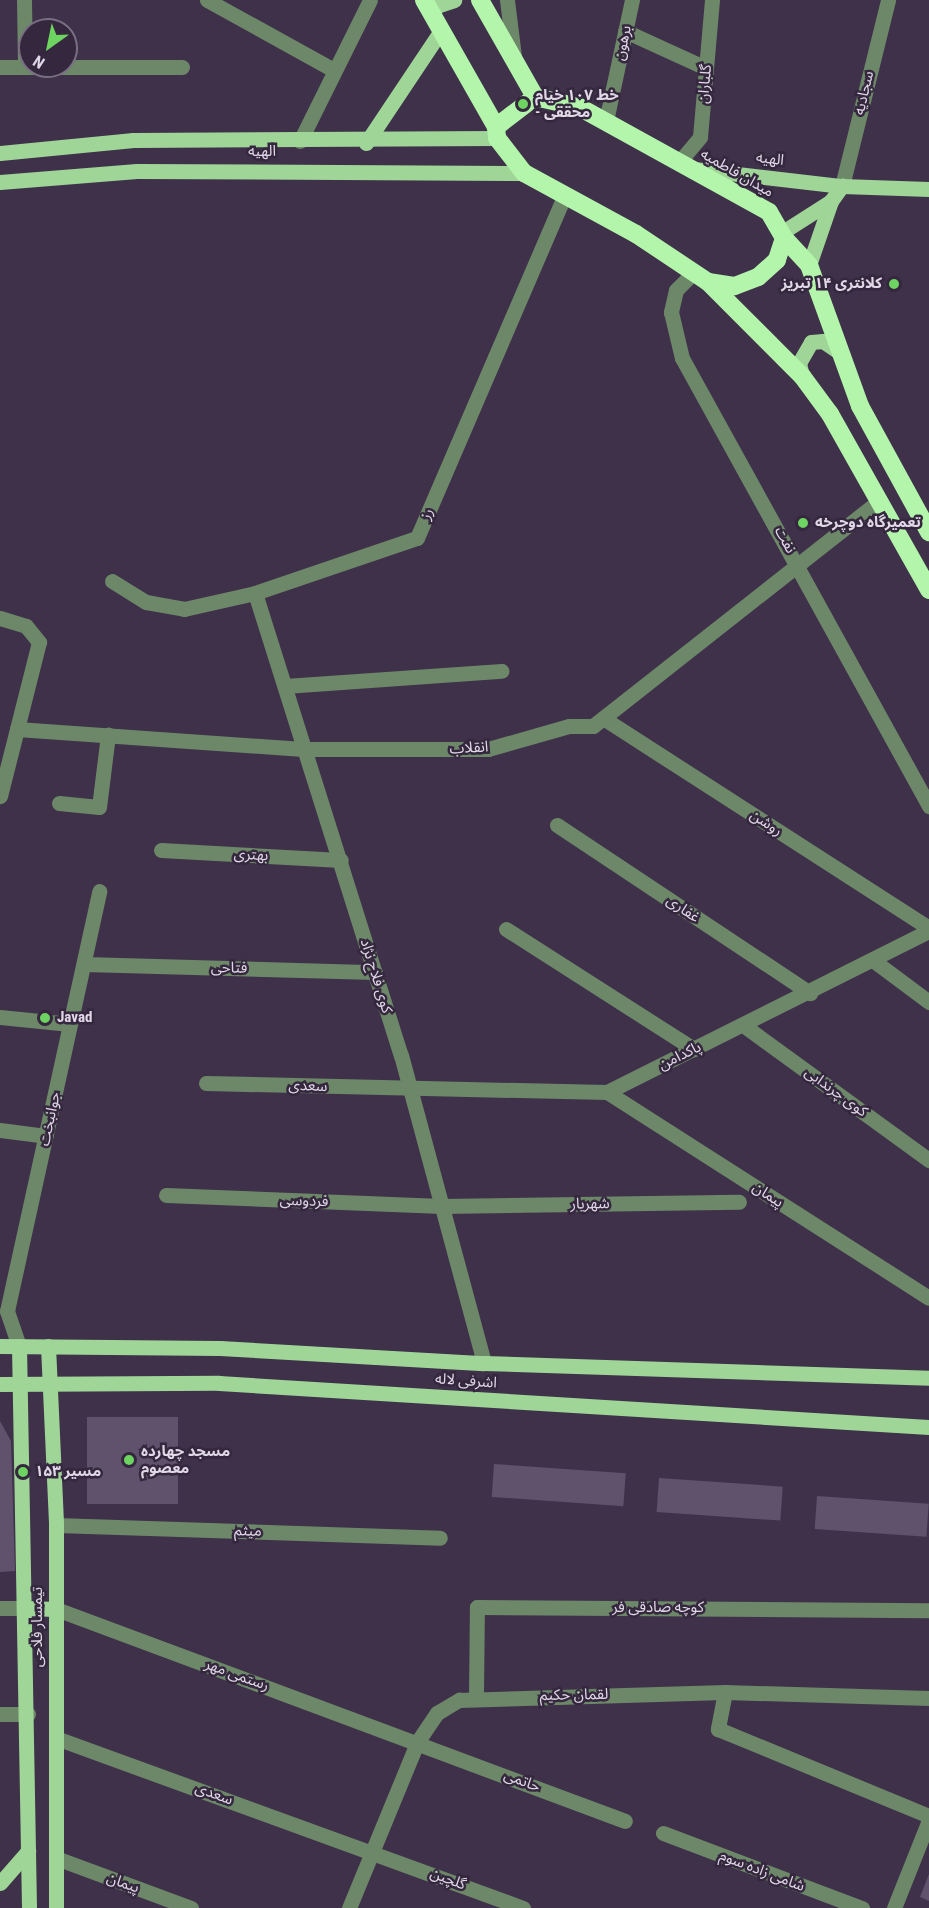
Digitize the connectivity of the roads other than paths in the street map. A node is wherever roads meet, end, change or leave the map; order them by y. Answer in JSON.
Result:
{"nodes":[{"id":1,"x":24,"y":0,"type":"edge"},
{"id":2,"x":207,"y":0,"type":"edge"},
{"id":3,"x":370,"y":0,"type":"edge"},
{"id":4,"x":426,"y":0,"type":"edge"},
{"id":5,"x":454,"y":0,"type":"edge"},
{"id":6,"x":480,"y":0,"type":"edge"},
{"id":7,"x":507,"y":0,"type":"edge"},
{"id":8,"x":632,"y":0,"type":"edge"},
{"id":9,"x":712,"y":0,"type":"edge"},
{"id":10,"x":888,"y":0,"type":"edge"},
{"id":11,"x":25,"y":18,"type":"edge"},
{"id":12,"x":626,"y":31,"type":"junction"},
{"id":13,"x":440,"y":32,"type":"junction"},
{"id":14,"x":514,"y":59,"type":"junction"},
{"id":15,"x":0,"y":67,"type":"edge"},
{"id":16,"x":18,"y":67,"type":"edge"},
{"id":17,"x":78,"y":67,"type":"edge"},
{"id":18,"x":182,"y":68,"type":"dead end"},
{"id":19,"x":706,"y":68,"type":"junction"},
{"id":20,"x":334,"y":70,"type":"junction"},
{"id":21,"x":535,"y":97,"type":"junction"},
{"id":22,"x":606,"y":121,"type":"junction"},
{"id":23,"x":496,"y":132,"type":"junction"},
{"id":24,"x":300,"y":141,"type":"junction"},
{"id":25,"x":366,"y":142,"type":"junction"},
{"id":26,"x":0,"y":153,"type":"edge"},
{"id":27,"x":687,"y":165,"type":"junction"},
{"id":28,"x":524,"y":173,"type":"junction"},
{"id":29,"x":0,"y":182,"type":"edge"},
{"id":30,"x":842,"y":186,"type":"junction"},
{"id":31,"x":929,"y":189,"type":"edge"},
{"id":32,"x":565,"y":194,"type":"junction"},
{"id":33,"x":831,"y":201,"type":"junction"},
{"id":34,"x":782,"y":235,"type":"junction"},
{"id":35,"x":809,"y":265,"type":"junction"},
{"id":36,"x":701,"y":278,"type":"junction"},
{"id":37,"x":837,"y":350,"type":"junction"},
{"id":38,"x":802,"y":376,"type":"junction"},
{"id":39,"x":878,"y":502,"type":"junction"},
{"id":40,"x":929,"y":532,"type":"edge"},
{"id":41,"x":800,"y":566,"type":"junction"},
{"id":42,"x":112,"y":581,"type":"dead end"},
{"id":43,"x":929,"y":590,"type":"edge"},
{"id":44,"x":255,"y":593,"type":"junction"},
{"id":45,"x":0,"y":618,"type":"edge"},
{"id":46,"x":501,"y":671,"type":"dead end"},
{"id":47,"x":285,"y":686,"type":"junction"},
{"id":48,"x":603,"y":718,"type":"junction"},
{"id":49,"x":17,"y":729,"type":"junction"},
{"id":50,"x":108,"y":735,"type":"junction"},
{"id":51,"x":306,"y":749,"type":"junction"},
{"id":52,"x":0,"y":796,"type":"edge"},
{"id":53,"x":58,"y":803,"type":"dead end"},
{"id":54,"x":929,"y":806,"type":"edge"},
{"id":55,"x":557,"y":825,"type":"dead end"},
{"id":56,"x":161,"y":850,"type":"dead end"},
{"id":57,"x":341,"y":860,"type":"junction"},
{"id":58,"x":99,"y":891,"type":"dead end"},
{"id":59,"x":506,"y":929,"type":"dead end"},
{"id":60,"x":929,"y":929,"type":"edge"},
{"id":61,"x":874,"y":961,"type":"junction"},
{"id":62,"x":84,"y":964,"type":"junction"},
{"id":63,"x":375,"y":972,"type":"junction"},
{"id":64,"x":810,"y":993,"type":"junction"},
{"id":65,"x":929,"y":1002,"type":"edge"},
{"id":66,"x":0,"y":1017,"type":"edge"},
{"id":67,"x":70,"y":1024,"type":"junction"},
{"id":68,"x":743,"y":1025,"type":"junction"},
{"id":69,"x":693,"y":1049,"type":"junction"},
{"id":70,"x":206,"y":1083,"type":"dead end"},
{"id":71,"x":410,"y":1089,"type":"junction"},
{"id":72,"x":607,"y":1092,"type":"junction"},
{"id":73,"x":0,"y":1130,"type":"edge"},
{"id":74,"x":46,"y":1136,"type":"junction"},
{"id":75,"x":929,"y":1160,"type":"edge"},
{"id":76,"x":166,"y":1195,"type":"dead end"},
{"id":77,"x":739,"y":1202,"type":"dead end"},
{"id":78,"x":442,"y":1206,"type":"junction"},
{"id":79,"x":929,"y":1298,"type":"edge"},
{"id":80,"x":0,"y":1346,"type":"edge"},
{"id":81,"x":19,"y":1346,"type":"junction"},
{"id":82,"x":48,"y":1346,"type":"junction"},
{"id":83,"x":484,"y":1363,"type":"junction"},
{"id":84,"x":929,"y":1378,"type":"edge"},
{"id":85,"x":49,"y":1383,"type":"junction"},
{"id":86,"x":0,"y":1384,"type":"edge"},
{"id":87,"x":21,"y":1384,"type":"junction"},
{"id":88,"x":929,"y":1427,"type":"edge"},
{"id":89,"x":56,"y":1525,"type":"junction"},
{"id":90,"x":440,"y":1538,"type":"dead end"},
{"id":91,"x":0,"y":1608,"type":"edge"},
{"id":92,"x":27,"y":1608,"type":"junction"},
{"id":93,"x":56,"y":1609,"type":"junction"},
{"id":94,"x":929,"y":1610,"type":"edge"},
{"id":95,"x":725,"y":1692,"type":"junction"},
{"id":96,"x":476,"y":1696,"type":"junction"},
{"id":97,"x":929,"y":1698,"type":"edge"},
{"id":98,"x":0,"y":1714,"type":"edge"},
{"id":99,"x":28,"y":1714,"type":"junction"},
{"id":100,"x":56,"y":1738,"type":"junction"},
{"id":101,"x":418,"y":1741,"type":"junction"},
{"id":102,"x":929,"y":1818,"type":"edge"},
{"id":103,"x":625,"y":1821,"type":"dead end"},
{"id":104,"x":663,"y":1833,"type":"dead end"},
{"id":105,"x":30,"y":1849,"type":"junction"},
{"id":106,"x":372,"y":1851,"type":"junction"},
{"id":107,"x":56,"y":1858,"type":"junction"},
{"id":108,"x":0,"y":1883,"type":"edge"},
{"id":109,"x":29,"y":1908,"type":"edge"},
{"id":110,"x":56,"y":1908,"type":"edge"},
{"id":111,"x":191,"y":1908,"type":"edge"},
{"id":112,"x":349,"y":1908,"type":"edge"},
{"id":113,"x":523,"y":1908,"type":"edge"},
{"id":114,"x":862,"y":1908,"type":"edge"},
{"id":115,"x":894,"y":1908,"type":"edge"}],
"edges":[{"from":1,"to":11,"type":"street"},
{"from":2,"to":20,"type":"street"},
{"from":3,"to":20,"type":"street"},
{"from":4,"to":5,"type":"main road"},
{"from":4,"to":13,"type":"highway"},
{"from":6,"to":14,"type":"highway"},
{"from":7,"to":14,"type":"street"},
{"from":8,"to":12,"type":"street","name":"برهون"},
{"from":9,"to":19,"type":"street","name":"گلباران"},
{"from":10,"to":30,"type":"street","name":"سجادیه"},
{"from":12,"to":19,"type":"street"},
{"from":12,"to":22,"type":"street","name":"برهون"},
{"from":13,"to":23,"type":"highway"},
{"from":13,"to":25,"type":"main road"},
{"from":14,"to":21,"type":"highway"},
{"from":15,"to":16,"type":"street"},
{"from":17,"to":18,"type":"street"},
{"from":19,"to":27,"type":"street","name":"گلباران"},
{"from":20,"to":24,"type":"street"},
{"from":21,"to":22,"type":"highway","name":"میدان فاطمیه"},
{"from":21,"to":23,"type":"highway"},
{"from":22,"to":27,"type":"highway","name":"میدان فاطمیه"},
{"from":23,"to":25,"type":"main road","name":"الهیه"},
{"from":23,"to":28,"type":"highway"},
{"from":24,"to":25,"type":"main road","name":"الهیه"},
{"from":24,"to":26,"type":"main road","name":"الهیه"},
{"from":27,"to":30,"type":"main road","name":"الهیه"},
{"from":27,"to":34,"type":"highway","name":"میدان فاطمیه"},
{"from":28,"to":29,"type":"main road","name":"الهیه"},
{"from":28,"to":32,"type":"highway"},
{"from":30,"to":31,"type":"main road","name":"الهیه"},
{"from":30,"to":33,"type":"main road"},
{"from":32,"to":36,"type":"highway"},
{"from":32,"to":44,"type":"street","name":"رز"},
{"from":33,"to":34,"type":"main road"},
{"from":33,"to":35,"type":"main road"},
{"from":34,"to":35,"type":"highway","name":"میدان فاطمیه"},
{"from":34,"to":36,"type":"highway"},
{"from":35,"to":37,"type":"highway"},
{"from":36,"to":38,"type":"highway"},
{"from":36,"to":41,"type":"street","name":"نفت"},
{"from":37,"to":38,"type":"main road"},
{"from":37,"to":40,"type":"highway"},
{"from":38,"to":39,"type":"highway"},
{"from":39,"to":41,"type":"street","name":"انقلاب"},
{"from":39,"to":43,"type":"highway"},
{"from":41,"to":48,"type":"street","name":"انقلاب"},
{"from":41,"to":54,"type":"street","name":"نفت"},
{"from":42,"to":44,"type":"street","name":"رز"},
{"from":44,"to":47,"type":"street","name":"کوی فلاح نژاد"},
{"from":45,"to":49,"type":"street"},
{"from":46,"to":47,"type":"street"},
{"from":47,"to":51,"type":"street","name":"کوی فلاح نژاد"},
{"from":48,"to":51,"type":"street","name":"انقلاب"},
{"from":48,"to":60,"type":"street","name":"روشن"},
{"from":49,"to":50,"type":"street","name":"انقلاب"},
{"from":49,"to":52,"type":"street"},
{"from":50,"to":51,"type":"street","name":"انقلاب"},
{"from":50,"to":53,"type":"street"},
{"from":51,"to":57,"type":"street","name":"کوی فلاح نژاد"},
{"from":55,"to":64,"type":"street","name":"غفاری"},
{"from":56,"to":57,"type":"street","name":"بهتری"},
{"from":57,"to":63,"type":"street","name":"کوی فلاح نژاد"},
{"from":58,"to":62,"type":"street","name":"جوانبخت"},
{"from":59,"to":69,"type":"street"},
{"from":60,"to":61,"type":"street","name":"پاکدامن"},
{"from":61,"to":64,"type":"street","name":"پاکدامن"},
{"from":61,"to":65,"type":"street"},
{"from":62,"to":63,"type":"street","name":"فتاحی"},
{"from":62,"to":67,"type":"street","name":"جوانبخت"},
{"from":63,"to":71,"type":"street","name":"کوی فلاح نژاد"},
{"from":64,"to":68,"type":"street","name":"پاکدامن"},
{"from":66,"to":67,"type":"street"},
{"from":67,"to":74,"type":"street","name":"جوانبخت"},
{"from":68,"to":69,"type":"street","name":"پاکدامن"},
{"from":68,"to":75,"type":"street","name":"کوی چرندابی"},
{"from":69,"to":72,"type":"street","name":"پاکدامن"},
{"from":70,"to":71,"type":"street","name":"سعدی"},
{"from":71,"to":72,"type":"street","name":"پاکدامن"},
{"from":71,"to":78,"type":"street","name":"کوی فلاح نژاد"},
{"from":72,"to":79,"type":"street","name":"پیمان"},
{"from":73,"to":74,"type":"street"},
{"from":74,"to":81,"type":"street","name":"جوانبخت"},
{"from":76,"to":78,"type":"street","name":"فردوسی"},
{"from":77,"to":78,"type":"street","name":"شهریار"},
{"from":78,"to":83,"type":"street","name":"کوی فلاح نژاد"},
{"from":80,"to":81,"type":"main road","name":"اشرفی لاله"},
{"from":81,"to":82,"type":"main road","name":"اشرفی لاله"},
{"from":81,"to":87,"type":"main road","name":"تیمسار فلاحی"},
{"from":82,"to":83,"type":"main road","name":"اشرفی لاله"},
{"from":82,"to":85,"type":"main road","name":"تیمسار فلاحی"},
{"from":83,"to":84,"type":"main road","name":"اشرفی لاله"},
{"from":85,"to":87,"type":"main road","name":"اشرفی لاله"},
{"from":85,"to":88,"type":"main road","name":"اشرفی لاله"},
{"from":85,"to":89,"type":"main road","name":"تیمسار فلاحی"},
{"from":86,"to":87,"type":"main road","name":"اشرفی لاله"},
{"from":87,"to":92,"type":"main road","name":"تیمسار فلاحی"},
{"from":89,"to":90,"type":"street","name":"میثم"},
{"from":89,"to":93,"type":"main road","name":"تیمسار فلاحی"},
{"from":91,"to":92,"type":"street"},
{"from":92,"to":93,"type":"main road"},
{"from":92,"to":99,"type":"main road","name":"تیمسار فلاحی"},
{"from":93,"to":100,"type":"main road","name":"تیمسار فلاحی"},
{"from":93,"to":101,"type":"street","name":"رستمی مهر"},
{"from":94,"to":96,"type":"street","name":"کوچه صادقی فر"},
{"from":95,"to":96,"type":"street","name":"لقمان حکیم"},
{"from":95,"to":97,"type":"street","name":"لقمان حکیم"},
{"from":95,"to":102,"type":"street"},
{"from":96,"to":101,"type":"street","name":"لقمان حکیم"},
{"from":98,"to":99,"type":"street"},
{"from":99,"to":105,"type":"main road","name":"تیمسار فلاحی"},
{"from":100,"to":106,"type":"street","name":"سعدی"},
{"from":100,"to":107,"type":"main road","name":"تیمسار فلاحی"},
{"from":101,"to":103,"type":"street","name":"حاتمی"},
{"from":101,"to":106,"type":"street","name":"لقمان حکیم"},
{"from":102,"to":115,"type":"street"},
{"from":104,"to":114,"type":"street","name":"شامی زاده سوم"},
{"from":105,"to":108,"type":"main road"},
{"from":105,"to":109,"type":"main road","name":"تیمسار فلاحی"},
{"from":106,"to":112,"type":"street","name":"لقمان حکیم"},
{"from":106,"to":113,"type":"street","name":"گلچین"},
{"from":107,"to":110,"type":"main road","name":"تیمسار فلاحی"},
{"from":107,"to":111,"type":"street","name":"پیمان"}]}
